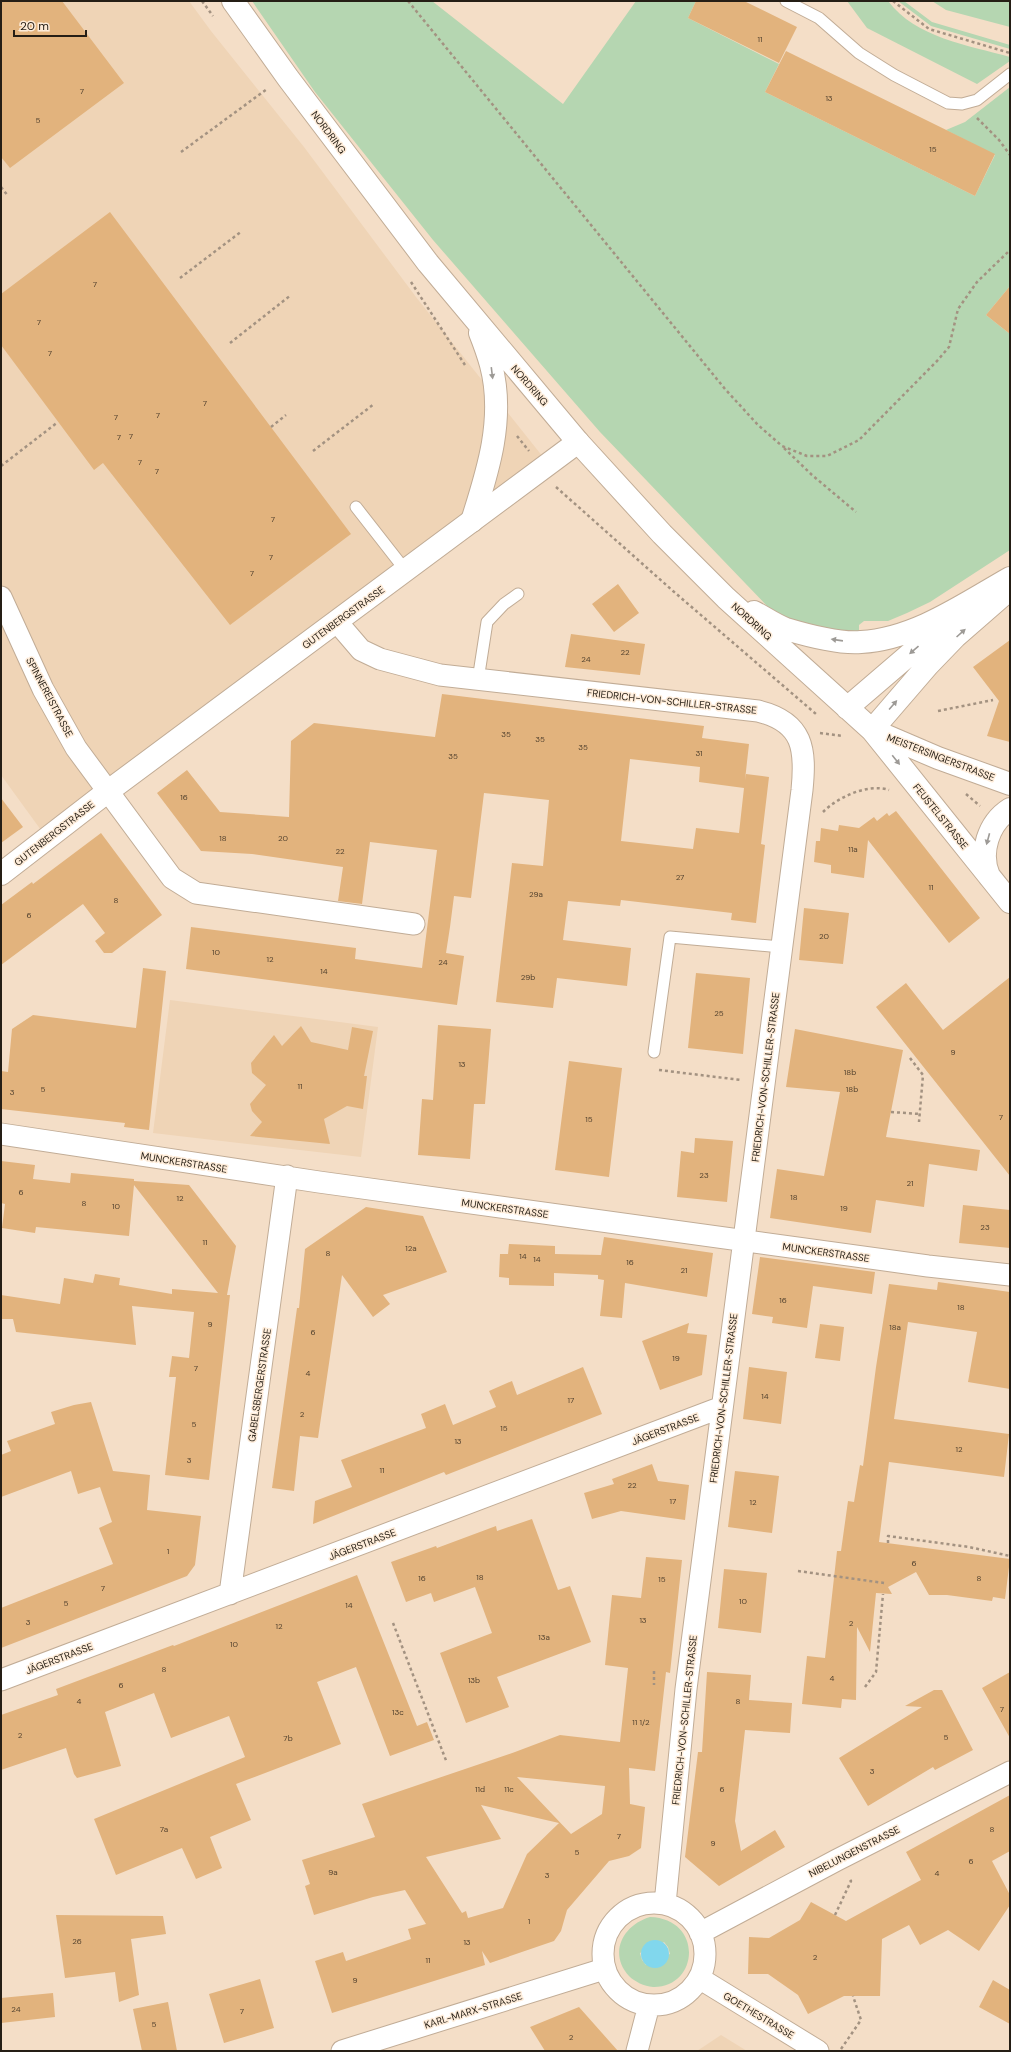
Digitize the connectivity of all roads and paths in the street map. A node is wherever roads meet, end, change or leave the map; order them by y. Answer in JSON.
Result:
{"nodes":[{"id":1,"x":202,"y":1,"type":"edge"},
{"id":2,"x":233,"y":1,"type":"edge"},
{"id":3,"x":408,"y":1,"type":"edge"},
{"id":4,"x":786,"y":1,"type":"edge"},
{"id":5,"x":893,"y":1,"type":"edge"},
{"id":6,"x":216,"y":20,"type":"dead end"},
{"id":7,"x":1010,"y":53,"type":"edge"},
{"id":8,"x":1010,"y":74,"type":"edge"},
{"id":9,"x":262,"y":82,"type":"dead end"},
{"id":10,"x":267,"y":89,"type":"junction"},
{"id":11,"x":272,"y":95,"type":"dead end"},
{"id":12,"x":962,"y":104,"type":"junction"},
{"id":13,"x":181,"y":152,"type":"dead end"},
{"id":14,"x":1010,"y":155,"type":"edge"},
{"id":15,"x":1,"y":187,"type":"edge"},
{"id":16,"x":8,"y":196,"type":"dead end"},
{"id":17,"x":242,"y":232,"type":"dead end"},
{"id":18,"x":1010,"y":250,"type":"edge"},
{"id":19,"x":180,"y":278,"type":"dead end"},
{"id":20,"x":410,"y":280,"type":"dead end"},
{"id":21,"x":291,"y":295,"type":"dead end"},
{"id":22,"x":476,"y":322,"type":"junction"},
{"id":23,"x":230,"y":343,"type":"dead end"},
{"id":24,"x":466,"y":366,"type":"dead end"},
{"id":25,"x":374,"y":404,"type":"dead end"},
{"id":26,"x":286,"y":415,"type":"dead end"},
{"id":27,"x":496,"y":421,"type":"junction"},
{"id":28,"x":58,"y":422,"type":"dead end"},
{"id":29,"x":270,"y":427,"type":"dead end"},
{"id":30,"x":578,"y":442,"type":"junction"},
{"id":31,"x":782,"y":446,"type":"junction"},
{"id":32,"x":313,"y":451,"type":"dead end"},
{"id":33,"x":1,"y":466,"type":"edge"},
{"id":34,"x":541,"y":468,"type":"junction"},
{"id":35,"x":356,"y":508,"type":"dead end"},
{"id":36,"x":856,"y":512,"type":"dead end"},
{"id":37,"x":472,"y":521,"type":"junction"},
{"id":38,"x":406,"y":571,"type":"junction"},
{"id":39,"x":1010,"y":578,"type":"edge"},
{"id":40,"x":1010,"y":589,"type":"edge"},
{"id":41,"x":518,"y":594,"type":"dead end"},
{"id":42,"x":1,"y":597,"type":"edge"},
{"id":43,"x":726,"y":598,"type":"junction"},
{"id":44,"x":975,"y":598,"type":"junction"},
{"id":45,"x":337,"y":622,"type":"junction"},
{"id":46,"x":478,"y":680,"type":"junction"},
{"id":47,"x":823,"y":686,"type":"junction"},
{"id":48,"x":993,"y":700,"type":"dead end"},
{"id":49,"x":805,"y":705,"type":"junction"},
{"id":50,"x":847,"y":708,"type":"junction"},
{"id":51,"x":938,"y":711,"type":"dead end"},
{"id":52,"x":793,"y":730,"type":"junction"},
{"id":53,"x":872,"y":730,"type":"junction"},
{"id":54,"x":1010,"y":784,"type":"edge"},
{"id":55,"x":107,"y":792,"type":"junction"},
{"id":56,"x":893,"y":792,"type":"dead end"},
{"id":57,"x":1010,"y":809,"type":"edge"},
{"id":58,"x":819,"y":816,"type":"dead end"},
{"id":59,"x":1,"y":874,"type":"edge"},
{"id":60,"x":990,"y":877,"type":"junction"},
{"id":61,"x":1010,"y":902,"type":"edge"},
{"id":62,"x":414,"y":924,"type":"dead end"},
{"id":63,"x":781,"y":947,"type":"junction"},
{"id":64,"x":654,"y":1052,"type":"joint"},
{"id":65,"x":910,"y":1058,"type":"dead end"},
{"id":66,"x":764,"y":1083,"type":"junction"},
{"id":67,"x":891,"y":1112,"type":"dead end"},
{"id":68,"x":920,"y":1114,"type":"junction"},
{"id":69,"x":919,"y":1122,"type":"dead end"},
{"id":70,"x":1,"y":1134,"type":"edge"},
{"id":71,"x":287,"y":1176,"type":"junction"},
{"id":72,"x":744,"y":1240,"type":"junction"},
{"id":73,"x":1010,"y":1275,"type":"edge"},
{"id":74,"x":722,"y":1407,"type":"junction"},
{"id":75,"x":888,"y":1543,"type":"dead end"},
{"id":76,"x":1010,"y":1556,"type":"edge"},
{"id":77,"x":798,"y":1570,"type":"dead end"},
{"id":78,"x":884,"y":1583,"type":"dead end"},
{"id":79,"x":230,"y":1594,"type":"junction"},
{"id":80,"x":883,"y":1594,"type":"dead end"},
{"id":81,"x":393,"y":1623,"type":"dead end"},
{"id":82,"x":654,"y":1671,"type":"dead end"},
{"id":83,"x":1,"y":1680,"type":"edge"},
{"id":84,"x":654,"y":1685,"type":"dead end"},
{"id":85,"x":865,"y":1686,"type":"dead end"},
{"id":86,"x":447,"y":1763,"type":"dead end"},
{"id":87,"x":1010,"y":1772,"type":"edge"},
{"id":88,"x":837,"y":1860,"type":"junction"},
{"id":89,"x":665,"y":1904,"type":"junction"},
{"id":90,"x":835,"y":1915,"type":"dead end"},
{"id":91,"x":700,"y":1933,"type":"junction"},
{"id":92,"x":604,"y":1969,"type":"junction"},
{"id":93,"x":699,"y":1978,"type":"junction"},
{"id":94,"x":853,"y":1996,"type":"dead end"},
{"id":95,"x":649,"y":2005,"type":"junction"},
{"id":96,"x":342,"y":2051,"type":"edge"},
{"id":97,"x":637,"y":2051,"type":"edge"},
{"id":98,"x":818,"y":2051,"type":"edge"},
{"id":99,"x":839,"y":2051,"type":"edge"}],
"edges":[{"from":1,"to":6,"type":"path"},
{"from":2,"to":22,"type":"main road","name":"NORDRING"},
{"from":3,"to":31,"type":"path"},
{"from":4,"to":12,"type":"lane"},
{"from":5,"to":7,"type":"path"},
{"from":8,"to":12,"type":"lane"},
{"from":9,"to":10,"type":"path"},
{"from":10,"to":11,"type":"path"},
{"from":10,"to":13,"type":"path"},
{"from":12,"to":14,"type":"path"},
{"from":15,"to":16,"type":"path"},
{"from":17,"to":19,"type":"path"},
{"from":18,"to":31,"type":"path"},
{"from":20,"to":24,"type":"path"},
{"from":21,"to":23,"type":"path"},
{"from":22,"to":27,"type":"main road","one_way":true},
{"from":22,"to":30,"type":"main road","name":"NORDRING"},
{"from":25,"to":32,"type":"path"},
{"from":26,"to":29,"type":"path"},
{"from":27,"to":34,"type":"path"},
{"from":27,"to":37,"type":"main road"},
{"from":28,"to":33,"type":"path"},
{"from":30,"to":34,"type":"main road","name":"GUTENBERGSTRASSE"},
{"from":30,"to":43,"type":"main road","name":"NORDRING"},
{"from":31,"to":36,"type":"path"},
{"from":34,"to":37,"type":"main road","name":"GUTENBERGSTRASSE"},
{"from":34,"to":49,"type":"path"},
{"from":35,"to":38,"type":"lane"},
{"from":37,"to":38,"type":"main road","name":"GUTENBERGSTRASSE"},
{"from":38,"to":45,"type":"main road","name":"GUTENBERGSTRASSE"},
{"from":39,"to":44,"type":"main road"},
{"from":53,"to":40,"type":"main road","one_way":true},
{"from":41,"to":46,"type":"lane"},
{"from":42,"to":55,"type":"street","name":"SPINNEREISTRASSE"},
{"from":44,"to":43,"type":"main road","one_way":true},
{"from":43,"to":47,"type":"main road","name":"NORDRING"},
{"from":44,"to":50,"type":"main road","one_way":true},
{"from":45,"to":46,"type":"street","name":"FRIEDRICH-VON-SCHILLER-STRASSE"},
{"from":45,"to":55,"type":"main road","name":"GUTENBERGSTRASSE"},
{"from":46,"to":52,"type":"street","name":"FRIEDRICH-VON-SCHILLER-STRASSE"},
{"from":47,"to":49,"type":"path"},
{"from":47,"to":50,"type":"main road","name":"NORDRING"},
{"from":48,"to":51,"type":"path"},
{"from":49,"to":52,"type":"path"},
{"from":50,"to":53,"type":"main road","name":"NORDRING"},
{"from":52,"to":63,"type":"street","name":"FRIEDRICH-VON-SCHILLER-STRASSE"},
{"from":53,"to":54,"type":"main road","name":"MEISTERSINGERSTRASSE"},
{"from":53,"to":60,"type":"main road","name":"FEUSTELSTRASSE","one_way":true},
{"from":55,"to":59,"type":"main road","name":"GUTENBERGSTRASSE"},
{"from":55,"to":62,"type":"street"},
{"from":56,"to":58,"type":"path"},
{"from":57,"to":60,"type":"main road","one_way":true},
{"from":60,"to":61,"type":"main road","name":"FEUSTELSTRASSE"},
{"from":63,"to":64,"type":"lane"},
{"from":63,"to":66,"type":"street","name":"FRIEDRICH-VON-SCHILLER-STRASSE"},
{"from":64,"to":66,"type":"path"},
{"from":65,"to":68,"type":"path"},
{"from":66,"to":72,"type":"street","name":"FRIEDRICH-VON-SCHILLER-STRASSE"},
{"from":67,"to":68,"type":"path"},
{"from":68,"to":69,"type":"path"},
{"from":70,"to":71,"type":"street","name":"MUNCKERSTRASSE"},
{"from":71,"to":72,"type":"street","name":"MUNCKERSTRASSE"},
{"from":71,"to":79,"type":"street","name":"GABELSBERGERSTRASSE"},
{"from":72,"to":73,"type":"street","name":"MUNCKERSTRASSE"},
{"from":72,"to":74,"type":"street","name":"FRIEDRICH-VON-SCHILLER-STRASSE"},
{"from":74,"to":79,"type":"street","name":"JÄGERSTRASSE"},
{"from":74,"to":89,"type":"street","name":"FRIEDRICH-VON-SCHILLER-STRASSE"},
{"from":75,"to":76,"type":"path"},
{"from":77,"to":78,"type":"path"},
{"from":79,"to":83,"type":"street","name":"JÄGERSTRASSE"},
{"from":80,"to":85,"type":"path"},
{"from":81,"to":86,"type":"path"},
{"from":82,"to":84,"type":"path"},
{"from":87,"to":88,"type":"street","name":"NIBELUNGENSTRASSE"},
{"from":88,"to":90,"type":"path"},
{"from":88,"to":91,"type":"street","name":"NIBELUNGENSTRASSE"},
{"from":89,"to":91,"type":"street"},
{"from":89,"to":92,"type":"street"},
{"from":91,"to":93,"type":"street"},
{"from":92,"to":95,"type":"street"},
{"from":92,"to":96,"type":"street","name":"KARL-MARX-STRASSE"},
{"from":93,"to":95,"type":"street"},
{"from":93,"to":98,"type":"street","name":"GOETHESTRASSE"},
{"from":94,"to":99,"type":"path"},
{"from":95,"to":97,"type":"street"}]}
